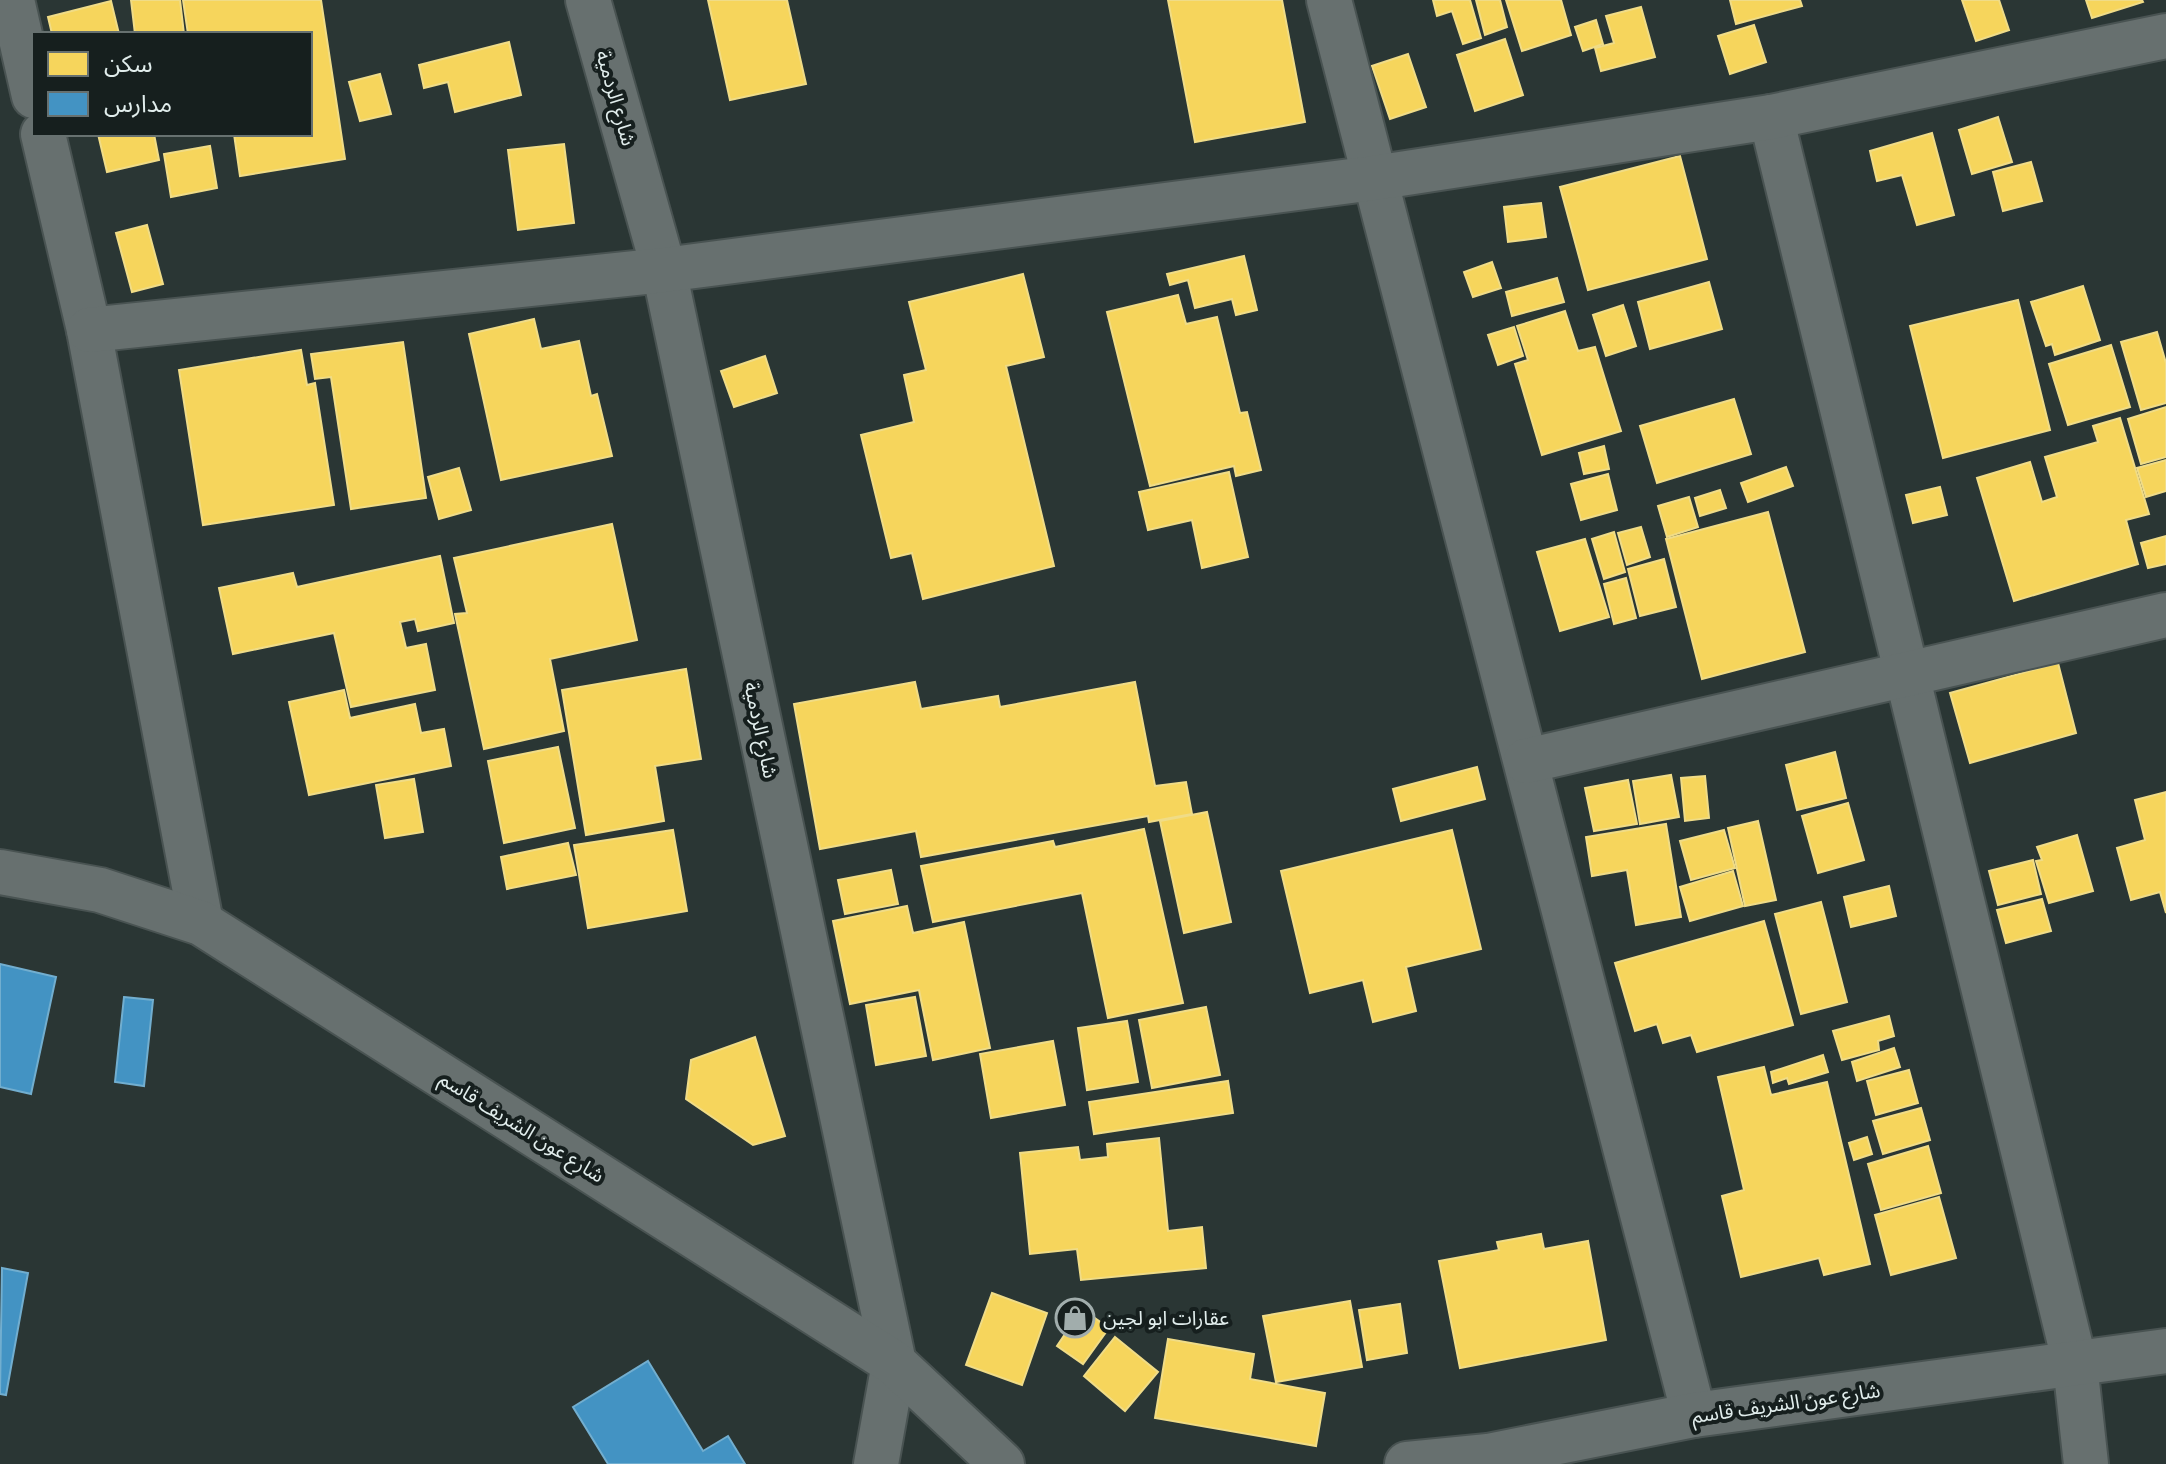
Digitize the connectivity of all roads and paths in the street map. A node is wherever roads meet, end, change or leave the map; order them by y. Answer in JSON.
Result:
{"nodes":[{"id":1,"x":12,"y":0,"type":"edge"},
{"id":2,"x":588,"y":0,"type":"edge"},
{"id":3,"x":1329,"y":0,"type":"edge"},
{"id":4,"x":2166,"y":36,"type":"edge"},
{"id":5,"x":32,"y":87,"type":"edge"},
{"id":6,"x":1771,"y":117,"type":"junction"},
{"id":7,"x":43,"y":136,"type":"edge"},
{"id":8,"x":1374,"y":178,"type":"junction"},
{"id":9,"x":664,"y":270,"type":"junction"},
{"id":10,"x":89,"y":330,"type":"junction"},
{"id":11,"x":2166,"y":615,"type":"edge"},
{"id":12,"x":1905,"y":675,"type":"junction"},
{"id":13,"x":1526,"y":761,"type":"junction"},
{"id":14,"x":0,"y":872,"type":"edge"},
{"id":15,"x":201,"y":923,"type":"junction"},
{"id":16,"x":2166,"y":1351,"type":"edge"},
{"id":17,"x":894,"y":1363,"type":"junction"},
{"id":18,"x":2075,"y":1364,"type":"junction"},
{"id":19,"x":1694,"y":1415,"type":"junction"},
{"id":20,"x":1488,"y":1460,"type":"edge"},
{"id":21,"x":876,"y":1464,"type":"edge"},
{"id":22,"x":1002,"y":1464,"type":"edge"},
{"id":23,"x":1407,"y":1464,"type":"edge"},
{"id":24,"x":2086,"y":1464,"type":"edge"}],
"edges":[{"from":1,"to":5,"type":"street"},
{"from":2,"to":9,"type":"street","name":"شارع الردمية"},
{"from":3,"to":8,"type":"street"},
{"from":4,"to":6,"type":"street"},
{"from":6,"to":8,"type":"street"},
{"from":6,"to":12,"type":"street"},
{"from":7,"to":10,"type":"street"},
{"from":8,"to":9,"type":"street"},
{"from":8,"to":13,"type":"street"},
{"from":9,"to":10,"type":"street"},
{"from":9,"to":17,"type":"street","name":"شارع الردمية"},
{"from":10,"to":15,"type":"street"},
{"from":11,"to":12,"type":"street"},
{"from":12,"to":13,"type":"street"},
{"from":12,"to":18,"type":"street"},
{"from":13,"to":19,"type":"street"},
{"from":14,"to":15,"type":"street","name":"شارع عون الشريف قاسم"},
{"from":15,"to":17,"type":"street","name":"شارع عون الشريف قاسم"},
{"from":16,"to":18,"type":"street","name":"شارع عون الشريف قاسم"},
{"from":17,"to":21,"type":"street","name":"شارع الردمية"},
{"from":17,"to":22,"type":"street","name":"شارع عون الشريف قاسم"},
{"from":18,"to":19,"type":"street","name":"شارع عون الشريف قاسم"},
{"from":18,"to":24,"type":"street"},
{"from":19,"to":20,"type":"street","name":"شارع عون الشريف قاسم"},
{"from":20,"to":23,"type":"street","name":"شارع عون الشريف قاسم"}]}
